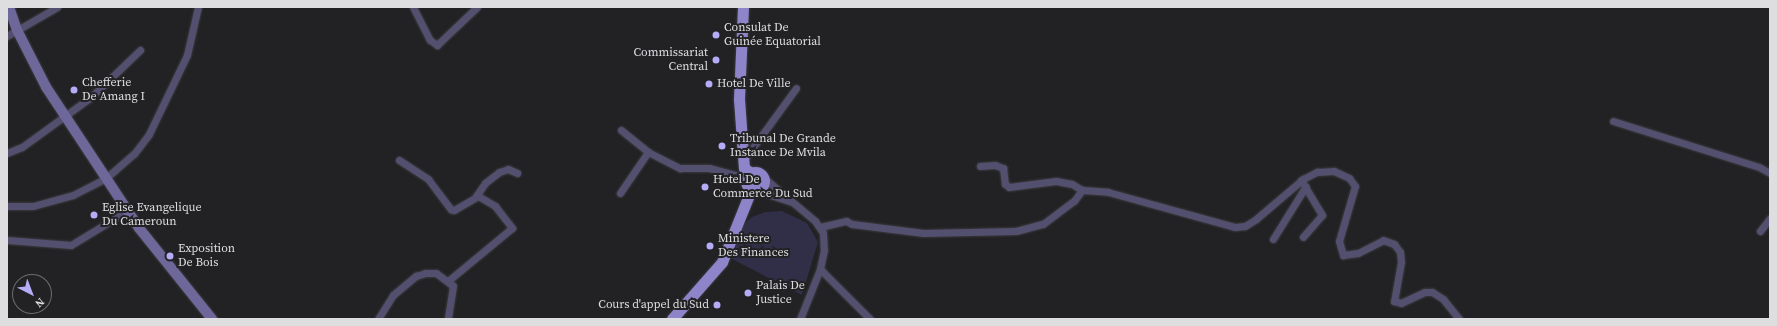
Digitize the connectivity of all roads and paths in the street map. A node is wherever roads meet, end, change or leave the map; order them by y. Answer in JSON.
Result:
{"nodes":[{"id":1,"x":9,"y":7,"type":"edge"},
{"id":2,"x":57,"y":7,"type":"edge"},
{"id":3,"x":198,"y":7,"type":"edge"},
{"id":4,"x":413,"y":7,"type":"edge"},
{"id":5,"x":477,"y":7,"type":"edge"},
{"id":6,"x":743,"y":7,"type":"edge"},
{"id":7,"x":17,"y":30,"type":"junction"},
{"id":8,"x":7,"y":36,"type":"edge"},
{"id":9,"x":140,"y":50,"type":"dead end"},
{"id":10,"x":796,"y":88,"type":"dead end"},
{"id":11,"x":65,"y":116,"type":"junction"},
{"id":12,"x":1613,"y":121,"type":"dead end"},
{"id":13,"x":620,"y":130,"type":"dead end"},
{"id":14,"x":648,"y":152,"type":"junction"},
{"id":15,"x":7,"y":153,"type":"edge"},
{"id":16,"x":399,"y":160,"type":"dead end"},
{"id":17,"x":743,"y":161,"type":"junction"},
{"id":18,"x":980,"y":166,"type":"dead end"},
{"id":19,"x":517,"y":173,"type":"dead end"},
{"id":20,"x":1770,"y":173,"type":"edge"},
{"id":21,"x":749,"y":175,"type":"junction"},
{"id":22,"x":106,"y":178,"type":"junction"},
{"id":23,"x":764,"y":178,"type":"junction"},
{"id":24,"x":1301,"y":180,"type":"junction"},
{"id":25,"x":1306,"y":186,"type":"junction"},
{"id":26,"x":753,"y":190,"type":"junction"},
{"id":27,"x":1082,"y":190,"type":"junction"},
{"id":28,"x":620,"y":193,"type":"dead end"},
{"id":29,"x":476,"y":196,"type":"junction"},
{"id":30,"x":792,"y":202,"type":"junction"},
{"id":31,"x":7,"y":206,"type":"edge"},
{"id":32,"x":127,"y":211,"type":"junction"},
{"id":33,"x":1770,"y":218,"type":"edge"},
{"id":34,"x":820,"y":227,"type":"junction"},
{"id":35,"x":1760,"y":231,"type":"dead end"},
{"id":36,"x":1303,"y":237,"type":"dead end"},
{"id":37,"x":1274,"y":239,"type":"dead end"},
{"id":38,"x":7,"y":240,"type":"edge"},
{"id":39,"x":820,"y":270,"type":"junction"},
{"id":40,"x":448,"y":281,"type":"junction"},
{"id":41,"x":803,"y":318,"type":"edge"},
{"id":42,"x":212,"y":319,"type":"edge"},
{"id":43,"x":378,"y":319,"type":"edge"},
{"id":44,"x":448,"y":319,"type":"edge"},
{"id":45,"x":672,"y":319,"type":"edge"},
{"id":46,"x":870,"y":319,"type":"edge"},
{"id":47,"x":1459,"y":319,"type":"edge"}],
"edges":[{"from":1,"to":7,"type":"main road"},
{"from":2,"to":7,"type":"street"},
{"from":3,"to":22,"type":"street"},
{"from":4,"to":5,"type":"street"},
{"from":6,"to":17,"type":"highway"},
{"from":7,"to":8,"type":"street"},
{"from":7,"to":11,"type":"main road"},
{"from":9,"to":11,"type":"street"},
{"from":10,"to":17,"type":"street"},
{"from":11,"to":15,"type":"street"},
{"from":11,"to":22,"type":"main road"},
{"from":12,"to":20,"type":"street"},
{"from":13,"to":14,"type":"street"},
{"from":14,"to":21,"type":"street"},
{"from":14,"to":28,"type":"street"},
{"from":16,"to":29,"type":"street"},
{"from":17,"to":21,"type":"highway"},
{"from":18,"to":27,"type":"street"},
{"from":19,"to":29,"type":"street"},
{"from":21,"to":23,"type":"highway"},
{"from":21,"to":26,"type":"highway"},
{"from":22,"to":31,"type":"street"},
{"from":22,"to":32,"type":"main road"},
{"from":23,"to":26,"type":"highway"},
{"from":23,"to":30,"type":"street"},
{"from":24,"to":25,"type":"street"},
{"from":24,"to":27,"type":"street"},
{"from":24,"to":47,"type":"street"},
{"from":25,"to":36,"type":"street"},
{"from":25,"to":37,"type":"street"},
{"from":26,"to":30,"type":"street"},
{"from":26,"to":45,"type":"highway"},
{"from":27,"to":34,"type":"street"},
{"from":29,"to":40,"type":"street"},
{"from":30,"to":34,"type":"street"},
{"from":32,"to":38,"type":"street"},
{"from":32,"to":42,"type":"main road"},
{"from":33,"to":35,"type":"street"},
{"from":34,"to":39,"type":"street"},
{"from":39,"to":41,"type":"street"},
{"from":39,"to":46,"type":"street"},
{"from":40,"to":43,"type":"street"},
{"from":40,"to":44,"type":"street"}]}
